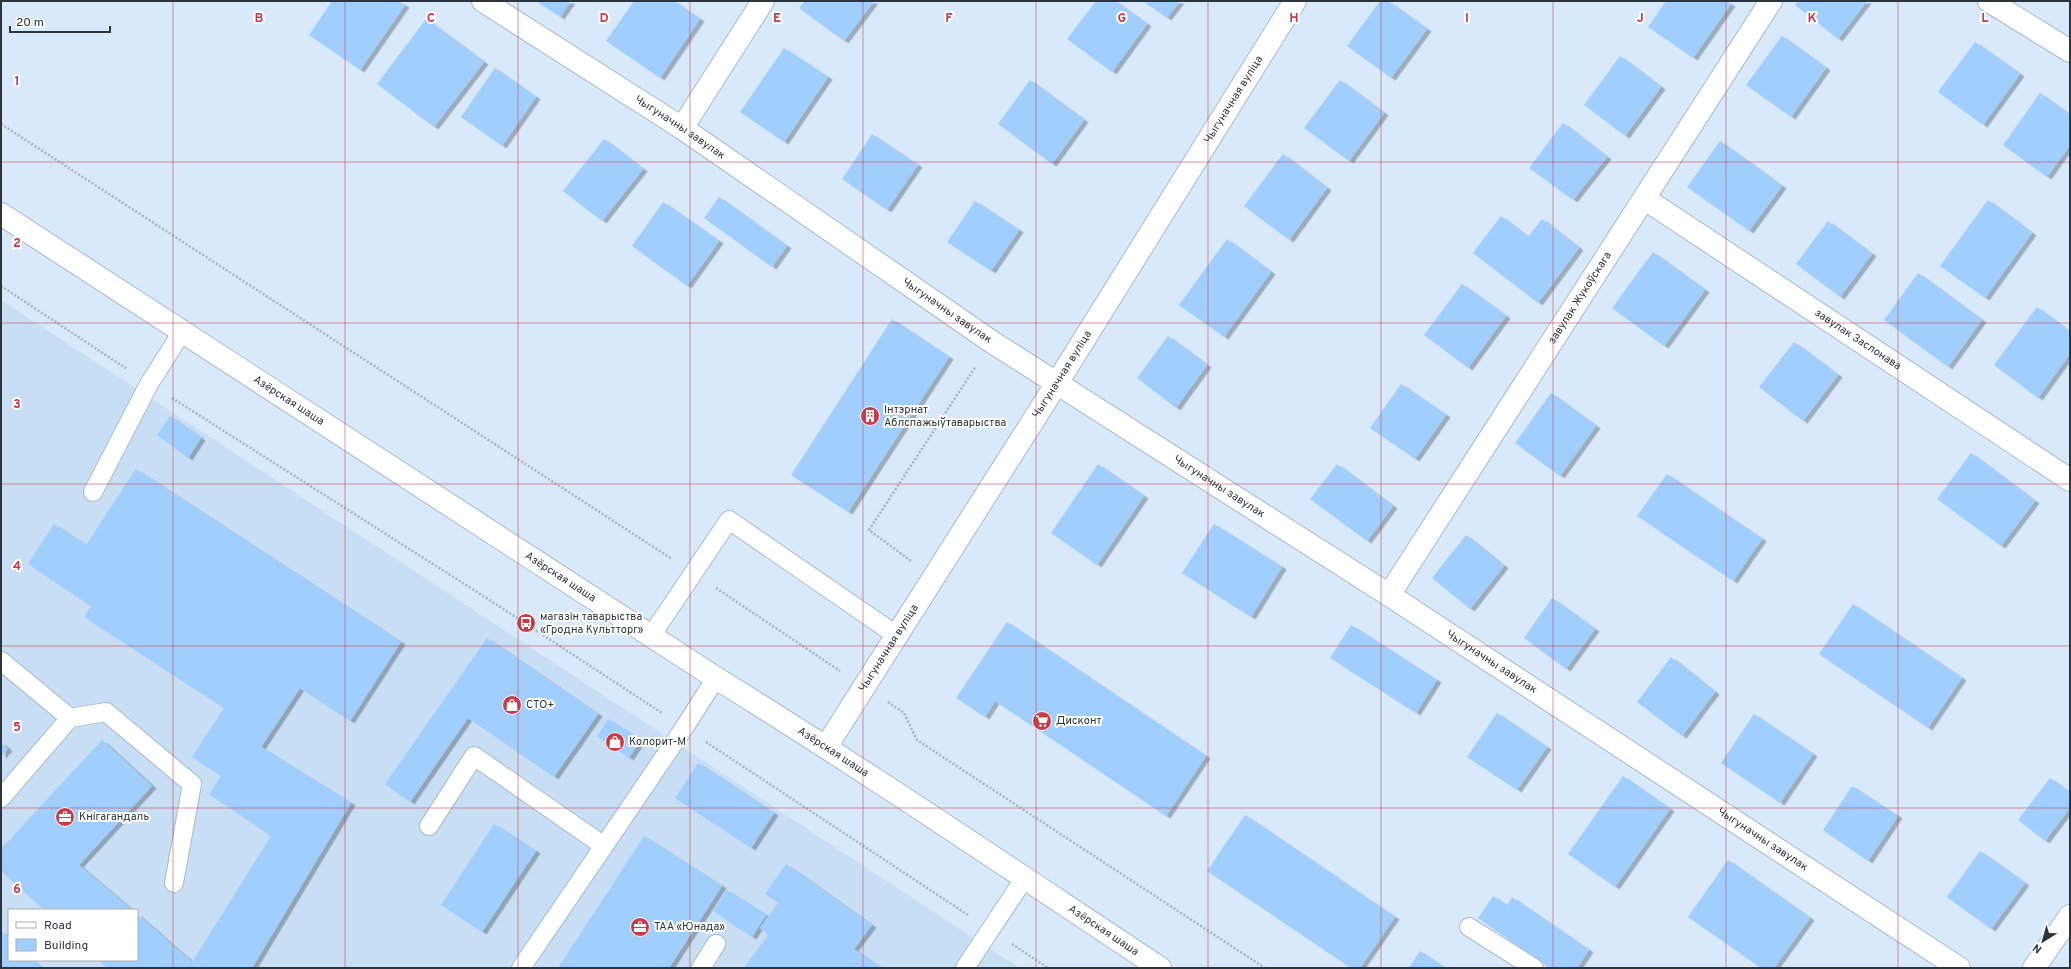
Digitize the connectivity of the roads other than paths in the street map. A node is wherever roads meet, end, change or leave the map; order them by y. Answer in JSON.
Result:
{"nodes":[{"id":1,"x":483,"y":1,"type":"edge"},
{"id":2,"x":763,"y":1,"type":"edge"},
{"id":3,"x":1295,"y":1,"type":"edge"},
{"id":4,"x":1771,"y":1,"type":"edge"},
{"id":5,"x":1989,"y":1,"type":"edge"},
{"id":6,"x":2070,"y":51,"type":"edge"},
{"id":7,"x":682,"y":128,"type":"junction"},
{"id":8,"x":1645,"y":199,"type":"junction"},
{"id":9,"x":1,"y":214,"type":"edge"},
{"id":10,"x":182,"y":332,"type":"junction"},
{"id":11,"x":1057,"y":383,"type":"junction"},
{"id":12,"x":2070,"y":480,"type":"edge"},
{"id":13,"x":93,"y":492,"type":"dead end"},
{"id":14,"x":1389,"y":595,"type":"junction"},
{"id":15,"x":896,"y":635,"type":"junction"},
{"id":16,"x":651,"y":636,"type":"junction"},
{"id":17,"x":1,"y":661,"type":"edge"},
{"id":18,"x":716,"y":678,"type":"junction"},
{"id":19,"x":70,"y":718,"type":"junction"},
{"id":20,"x":826,"y":747,"type":"junction"},
{"id":21,"x":1,"y":798,"type":"edge"},
{"id":22,"x":428,"y":826,"type":"dead end"},
{"id":23,"x":604,"y":846,"type":"junction"},
{"id":24,"x":1024,"y":879,"type":"junction"},
{"id":25,"x":174,"y":883,"type":"dead end"},
{"id":26,"x":2070,"y":916,"type":"edge"},
{"id":27,"x":1470,"y":927,"type":"dead end"},
{"id":28,"x":716,"y":944,"type":"dead end"},
{"id":29,"x":521,"y":968,"type":"edge"},
{"id":30,"x":701,"y":968,"type":"edge"},
{"id":31,"x":964,"y":968,"type":"edge"},
{"id":32,"x":1160,"y":968,"type":"edge"},
{"id":33,"x":1534,"y":968,"type":"edge"},
{"id":34,"x":1959,"y":968,"type":"edge"},
{"id":35,"x":2034,"y":968,"type":"edge"}],
"edges":[{"from":1,"to":7,"type":"street","name":"Чыгуначны завулак"},
{"from":2,"to":7,"type":"street"},
{"from":3,"to":11,"type":"street","name":"Чыгуначная вуліца"},
{"from":4,"to":8,"type":"street","name":"завулак Жукоўскага"},
{"from":5,"to":6,"type":"street"},
{"from":7,"to":11,"type":"street","name":"Чыгуначны завулак"},
{"from":8,"to":12,"type":"street","name":"завулак Заслонава"},
{"from":8,"to":14,"type":"street","name":"завулак Жукоўскага"},
{"from":9,"to":10,"type":"street","name":"Азёрская шаша"},
{"from":10,"to":13,"type":"lane"},
{"from":10,"to":16,"type":"street","name":"Азёрская шаша"},
{"from":11,"to":14,"type":"street","name":"Чыгуначны завулак"},
{"from":11,"to":15,"type":"street","name":"Чыгуначная вуліца"},
{"from":14,"to":34,"type":"street","name":"Чыгуначны завулак"},
{"from":15,"to":16,"type":"lane"},
{"from":15,"to":20,"type":"street","name":"Чыгуначная вуліца"},
{"from":16,"to":18,"type":"street","name":"Азёрская шаша"},
{"from":17,"to":19,"type":"lane"},
{"from":18,"to":20,"type":"street","name":"Азёрская шаша"},
{"from":18,"to":23,"type":"lane"},
{"from":19,"to":21,"type":"lane"},
{"from":19,"to":25,"type":"lane"},
{"from":20,"to":24,"type":"street","name":"Азёрская шаша"},
{"from":22,"to":23,"type":"lane"},
{"from":23,"to":29,"type":"lane"},
{"from":24,"to":31,"type":"lane"},
{"from":24,"to":32,"type":"street","name":"Азёрская шаша"},
{"from":26,"to":35,"type":"street"},
{"from":27,"to":33,"type":"lane"},
{"from":28,"to":30,"type":"lane"}]}
